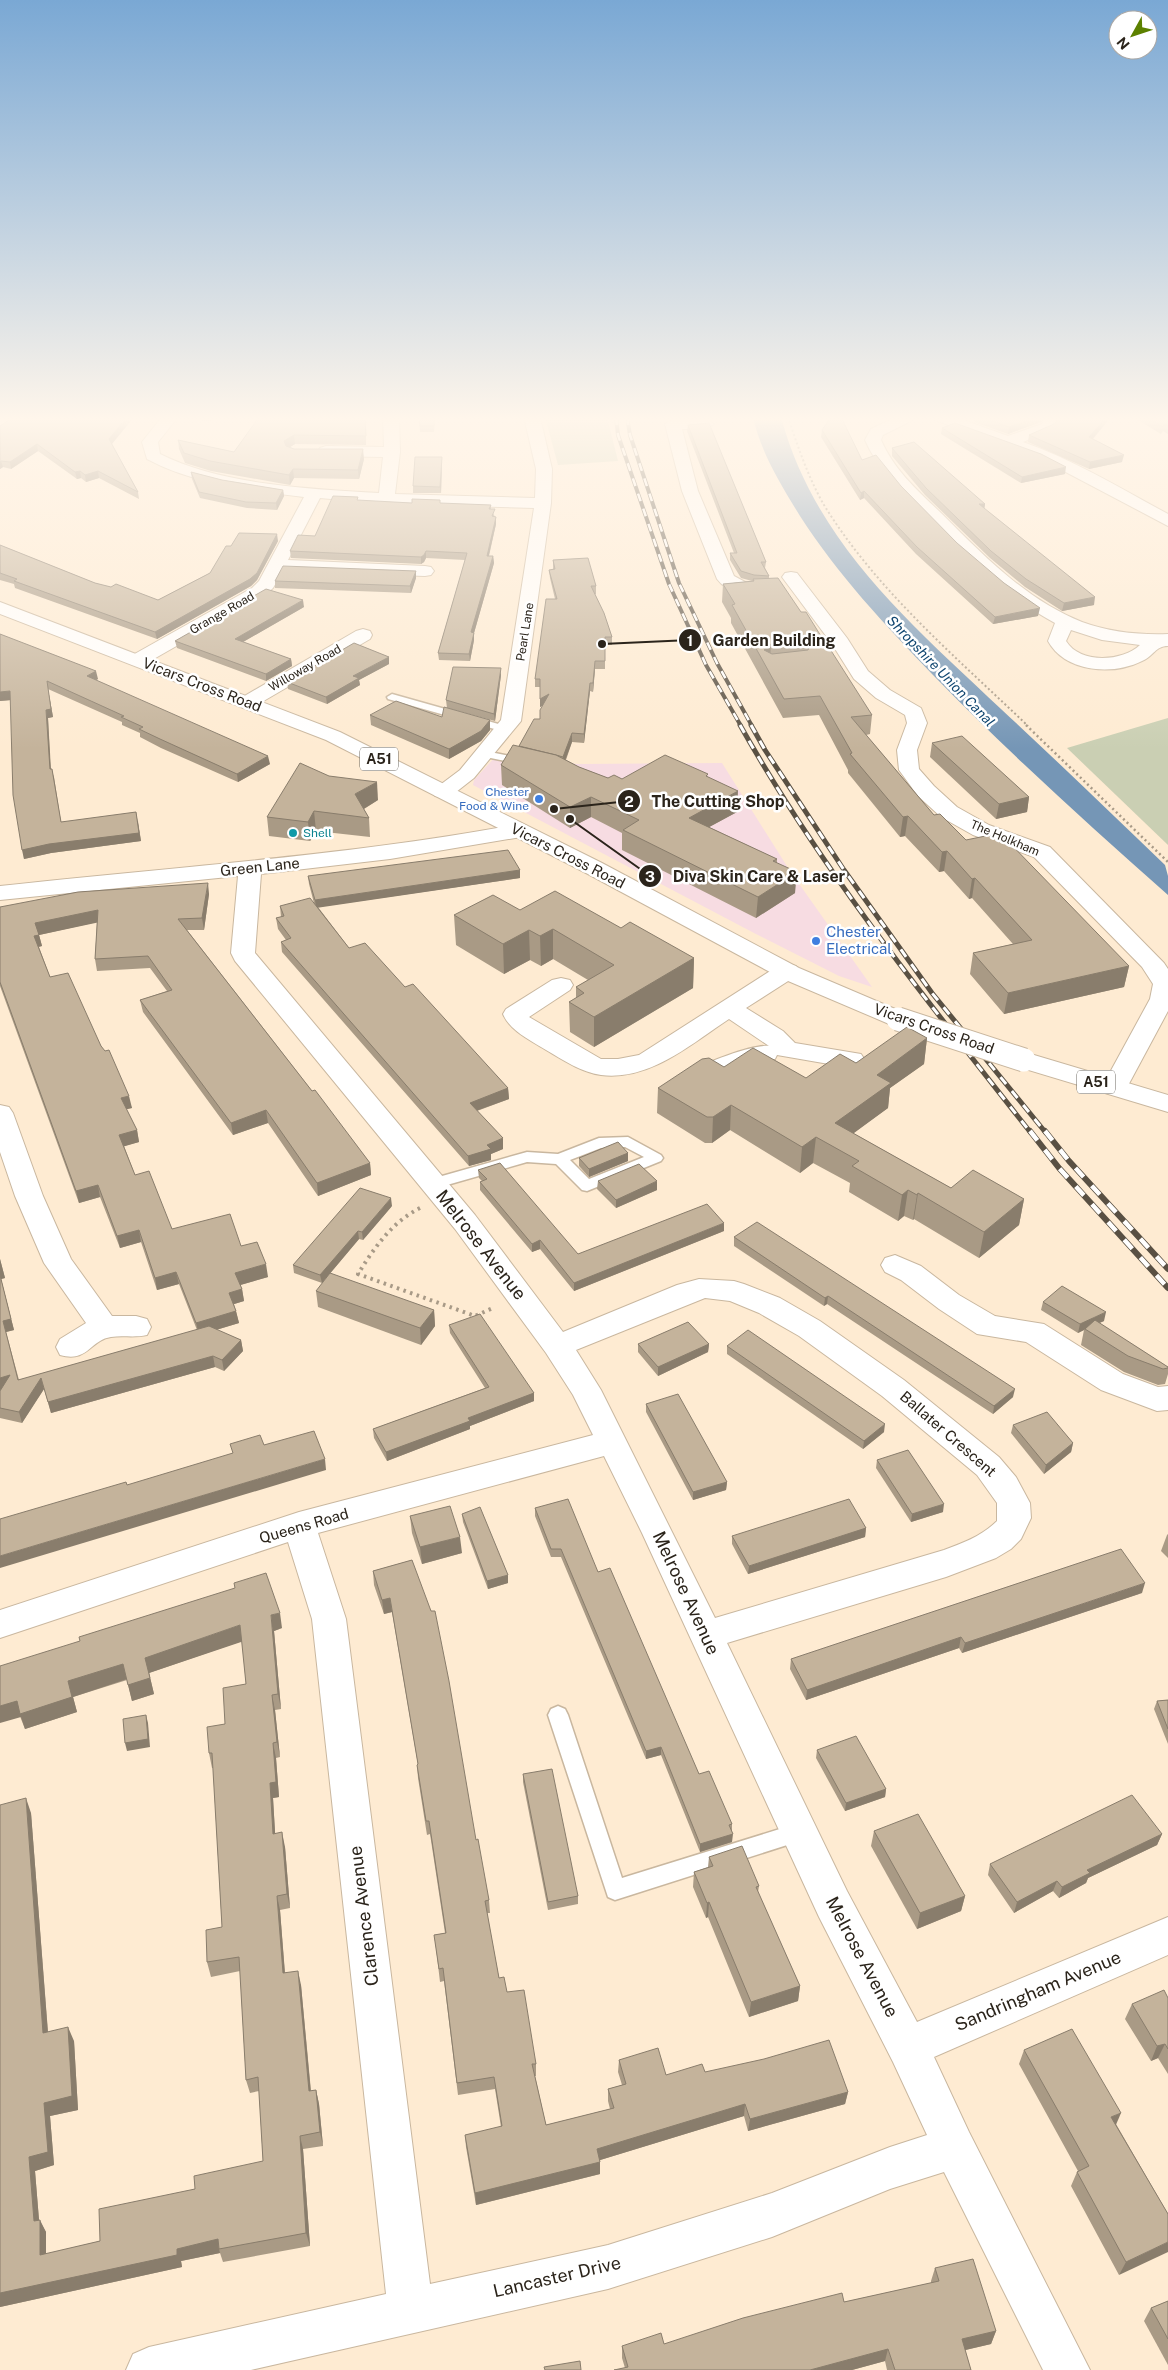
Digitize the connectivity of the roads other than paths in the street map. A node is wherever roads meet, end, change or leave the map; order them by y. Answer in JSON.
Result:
{"nodes":[{"id":1,"x":296,"y":528,"type":"edge"},
{"id":2,"x":540,"y":528,"type":"edge"},
{"id":3,"x":705,"y":528,"type":"edge"},
{"id":4,"x":946,"y":528,"type":"edge"},
{"id":5,"x":276,"y":565,"type":"junction"},
{"id":6,"x":425,"y":571,"type":"dead end"},
{"id":7,"x":0,"y":608,"type":"edge"},
{"id":8,"x":1064,"y":621,"type":"junction"},
{"id":9,"x":363,"y":635,"type":"dead end"},
{"id":10,"x":1161,"y":640,"type":"edge"},
{"id":11,"x":138,"y":660,"type":"junction"},
{"id":12,"x":392,"y":697,"type":"dead end"},
{"id":13,"x":248,"y":702,"type":"junction"},
{"id":14,"x":505,"y":729,"type":"junction"},
{"id":15,"x":485,"y":754,"type":"junction"},
{"id":16,"x":534,"y":764,"type":"edge"},
{"id":17,"x":443,"y":790,"type":"junction"},
{"id":18,"x":519,"y":831,"type":"junction"},
{"id":19,"x":250,"y":869,"type":"junction"},
{"id":20,"x":0,"y":891,"type":"edge"},
{"id":21,"x":787,"y":971,"type":"junction"},
{"id":22,"x":561,"y":984,"type":"dead end"},
{"id":23,"x":1165,"y":999,"type":"edge"},
{"id":24,"x":729,"y":1009,"type":"junction"},
{"id":25,"x":787,"y":1050,"type":"junction"},
{"id":26,"x":852,"y":1060,"type":"edge"},
{"id":27,"x":701,"y":1076,"type":"edge"},
{"id":28,"x":1115,"y":1087,"type":"junction"},
{"id":29,"x":1168,"y":1104,"type":"edge"},
{"id":30,"x":0,"y":1112,"type":"edge"},
{"id":31,"x":560,"y":1158,"type":"junction"},
{"id":32,"x":439,"y":1192,"type":"junction"},
{"id":33,"x":895,"y":1265,"type":"dead end"},
{"id":34,"x":104,"y":1326,"type":"junction"},
{"id":35,"x":136,"y":1327,"type":"dead end"},
{"id":36,"x":557,"y":1345,"type":"junction"},
{"id":37,"x":71,"y":1347,"type":"dead end"},
{"id":38,"x":1168,"y":1398,"type":"edge"},
{"id":39,"x":612,"y":1442,"type":"junction"},
{"id":40,"x":300,"y":1525,"type":"junction"},
{"id":41,"x":0,"y":1624,"type":"edge"},
{"id":42,"x":706,"y":1635,"type":"junction"},
{"id":43,"x":558,"y":1715,"type":"dead end"},
{"id":44,"x":799,"y":1832,"type":"junction"},
{"id":45,"x":1168,"y":1936,"type":"edge"},
{"id":46,"x":908,"y":2047,"type":"junction"},
{"id":47,"x":954,"y":2147,"type":"junction"},
{"id":48,"x":411,"y":2311,"type":"junction"},
{"id":49,"x":149,"y":2370,"type":"edge"},
{"id":50,"x":1067,"y":2370,"type":"edge"}],
"edges":[{"from":1,"to":5,"type":"main road","name":"Grange Road"},
{"from":2,"to":14,"type":"main road","name":"Pearl Lane"},
{"from":3,"to":23,"type":"main road","name":"The Holkham"},
{"from":4,"to":8,"type":"main road"},
{"from":5,"to":6,"type":"main road"},
{"from":5,"to":11,"type":"main road","name":"Grange Road"},
{"from":7,"to":11,"type":"main road","name":"Vicars Cross Road","number":"A51"},
{"from":8,"to":10,"type":"main road"},
{"from":8,"to":10,"type":"main road"},
{"from":9,"to":13,"type":"main road","name":"Willoway Road"},
{"from":11,"to":13,"type":"main road","name":"Vicars Cross Road","number":"A51"},
{"from":12,"to":14,"type":"lane"},
{"from":13,"to":17,"type":"main road","name":"Vicars Cross Road","number":"A51"},
{"from":14,"to":15,"type":"main road","name":"Pearl Lane"},
{"from":15,"to":16,"type":"lane"},
{"from":15,"to":17,"type":"main road","name":"Pearl Lane"},
{"from":17,"to":18,"type":"main road","name":"Vicars Cross Road","number":"A51"},
{"from":18,"to":19,"type":"main road","name":"Green Lane"},
{"from":18,"to":21,"type":"main road","name":"Vicars Cross Road","number":"A51"},
{"from":19,"to":20,"type":"main road","name":"Green Lane"},
{"from":19,"to":32,"type":"main road","name":"Melrose Avenue"},
{"from":21,"to":24,"type":"main road"},
{"from":21,"to":28,"type":"main road","name":"Vicars Cross Road","number":"A51","bridge":true},
{"from":22,"to":24,"type":"main road"},
{"from":23,"to":28,"type":"main road","name":"The Holkham"},
{"from":24,"to":25,"type":"main road"},
{"from":25,"to":26,"type":"main road"},
{"from":25,"to":27,"type":"main road"},
{"from":28,"to":29,"type":"main road","name":"Vicars Cross Road","number":"A51"},
{"from":30,"to":34,"type":"main road"},
{"from":31,"to":31,"type":"lane"},
{"from":31,"to":32,"type":"lane"},
{"from":32,"to":36,"type":"main road","name":"Melrose Avenue"},
{"from":33,"to":38,"type":"main road"},
{"from":34,"to":35,"type":"main road"},
{"from":34,"to":37,"type":"main road"},
{"from":36,"to":39,"type":"main road","name":"Melrose Avenue"},
{"from":36,"to":42,"type":"main road","name":"Ballater Crescent"},
{"from":39,"to":40,"type":"main road","name":"Queens Road"},
{"from":39,"to":42,"type":"main road","name":"Melrose Avenue"},
{"from":40,"to":41,"type":"main road","name":"Queens Road"},
{"from":40,"to":48,"type":"main road","name":"Clarence Avenue"},
{"from":42,"to":44,"type":"main road","name":"Melrose Avenue"},
{"from":43,"to":44,"type":"lane"},
{"from":44,"to":46,"type":"main road","name":"Melrose Avenue"},
{"from":45,"to":46,"type":"main road","name":"Sandringham Avenue"},
{"from":46,"to":47,"type":"main road","name":"Melrose Avenue"},
{"from":47,"to":48,"type":"main road","name":"Lancaster Drive"},
{"from":47,"to":50,"type":"main road","name":"Melrose Avenue"},
{"from":48,"to":49,"type":"main road","name":"Lancaster Drive"}]}
